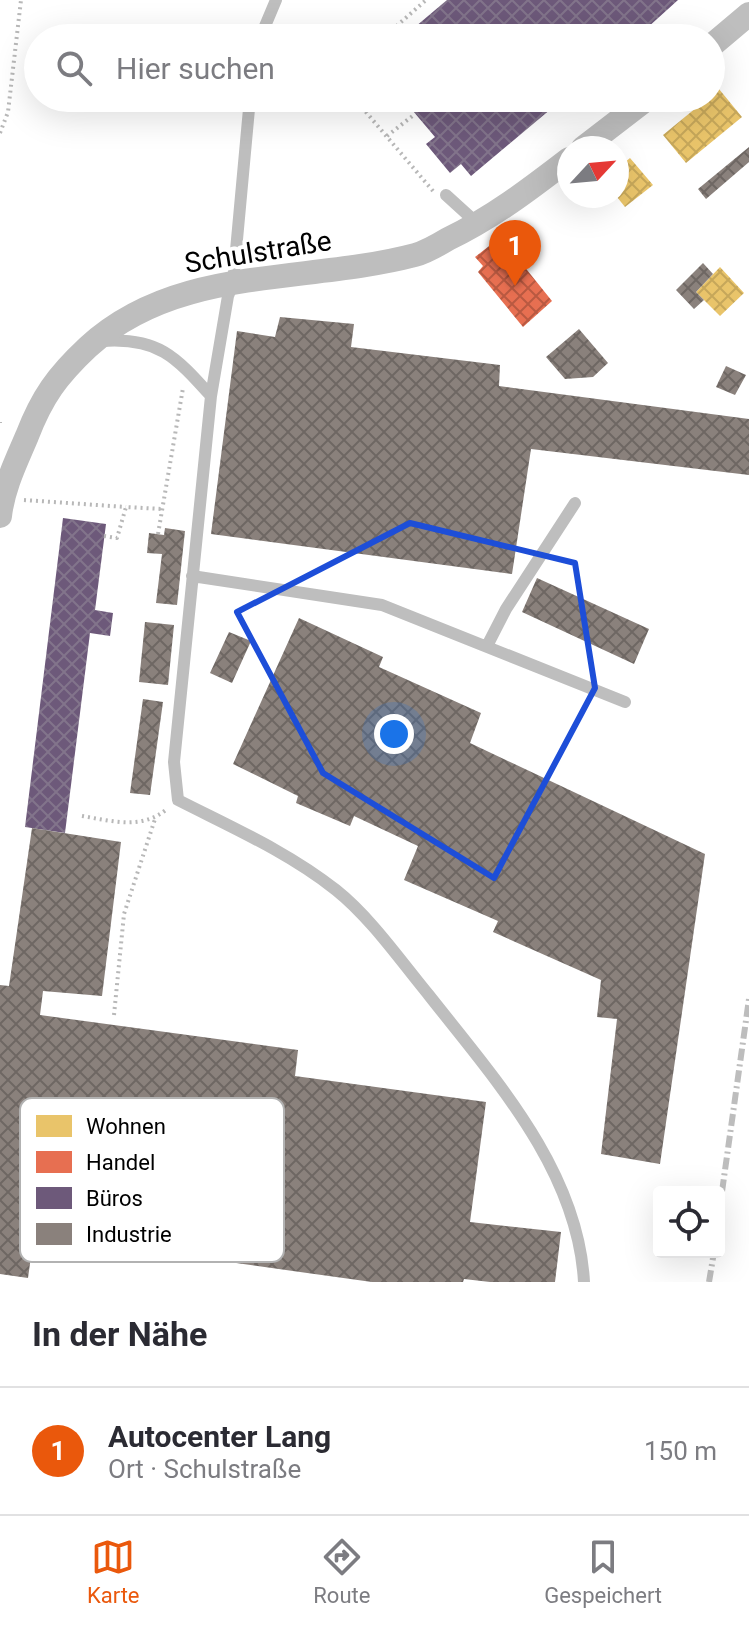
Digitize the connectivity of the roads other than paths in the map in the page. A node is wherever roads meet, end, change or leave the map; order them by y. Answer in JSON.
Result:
{"nodes":[{"id":1,"x":276,"y":0,"type":"edge"},
{"id":2,"x":749,"y":14,"type":"edge"},
{"id":3,"x":266,"y":24,"type":"edge"},
{"id":4,"x":725,"y":34,"type":"edge"},
{"id":5,"x":249,"y":112,"type":"edge"},
{"id":6,"x":630,"y":112,"type":"edge"},
{"id":7,"x":599,"y":136,"type":"edge"},
{"id":8,"x":557,"y":168,"type":"edge"},
{"id":9,"x":440,"y":194,"type":"road end"},
{"id":10,"x":479,"y":225,"type":"junction"},
{"id":11,"x":233,"y":283,"type":"junction"},
{"id":12,"x":94,"y":341,"type":"junction"},
{"id":13,"x":211,"y":396,"type":"junction"},
{"id":14,"x":575,"y":503,"type":"dead end"},
{"id":15,"x":1,"y":504,"type":"edge"},
{"id":16,"x":192,"y":576,"type":"junction"},
{"id":17,"x":487,"y":646,"type":"junction"},
{"id":18,"x":625,"y":702,"type":"dead end"},
{"id":19,"x":584,"y":1282,"type":"edge"}],
"edges":[{"from":1,"to":3,"type":"lane"},
{"from":2,"to":4,"type":"street"},
{"from":5,"to":11,"type":"lane"},
{"from":6,"to":7,"type":"street"},
{"from":8,"to":10,"type":"street","name":"Schulstraße"},
{"from":9,"to":10,"type":"lane"},
{"from":10,"to":11,"type":"street","name":"Schulstraße"},
{"from":11,"to":12,"type":"street","name":"Schulstraße"},
{"from":11,"to":13,"type":"lane"},
{"from":12,"to":13,"type":"lane"},
{"from":12,"to":15,"type":"street","name":"Schulstraße"},
{"from":13,"to":16,"type":"lane"},
{"from":14,"to":17,"type":"lane"},
{"from":16,"to":17,"type":"lane"},
{"from":16,"to":19,"type":"lane"},
{"from":17,"to":18,"type":"lane"}]}
